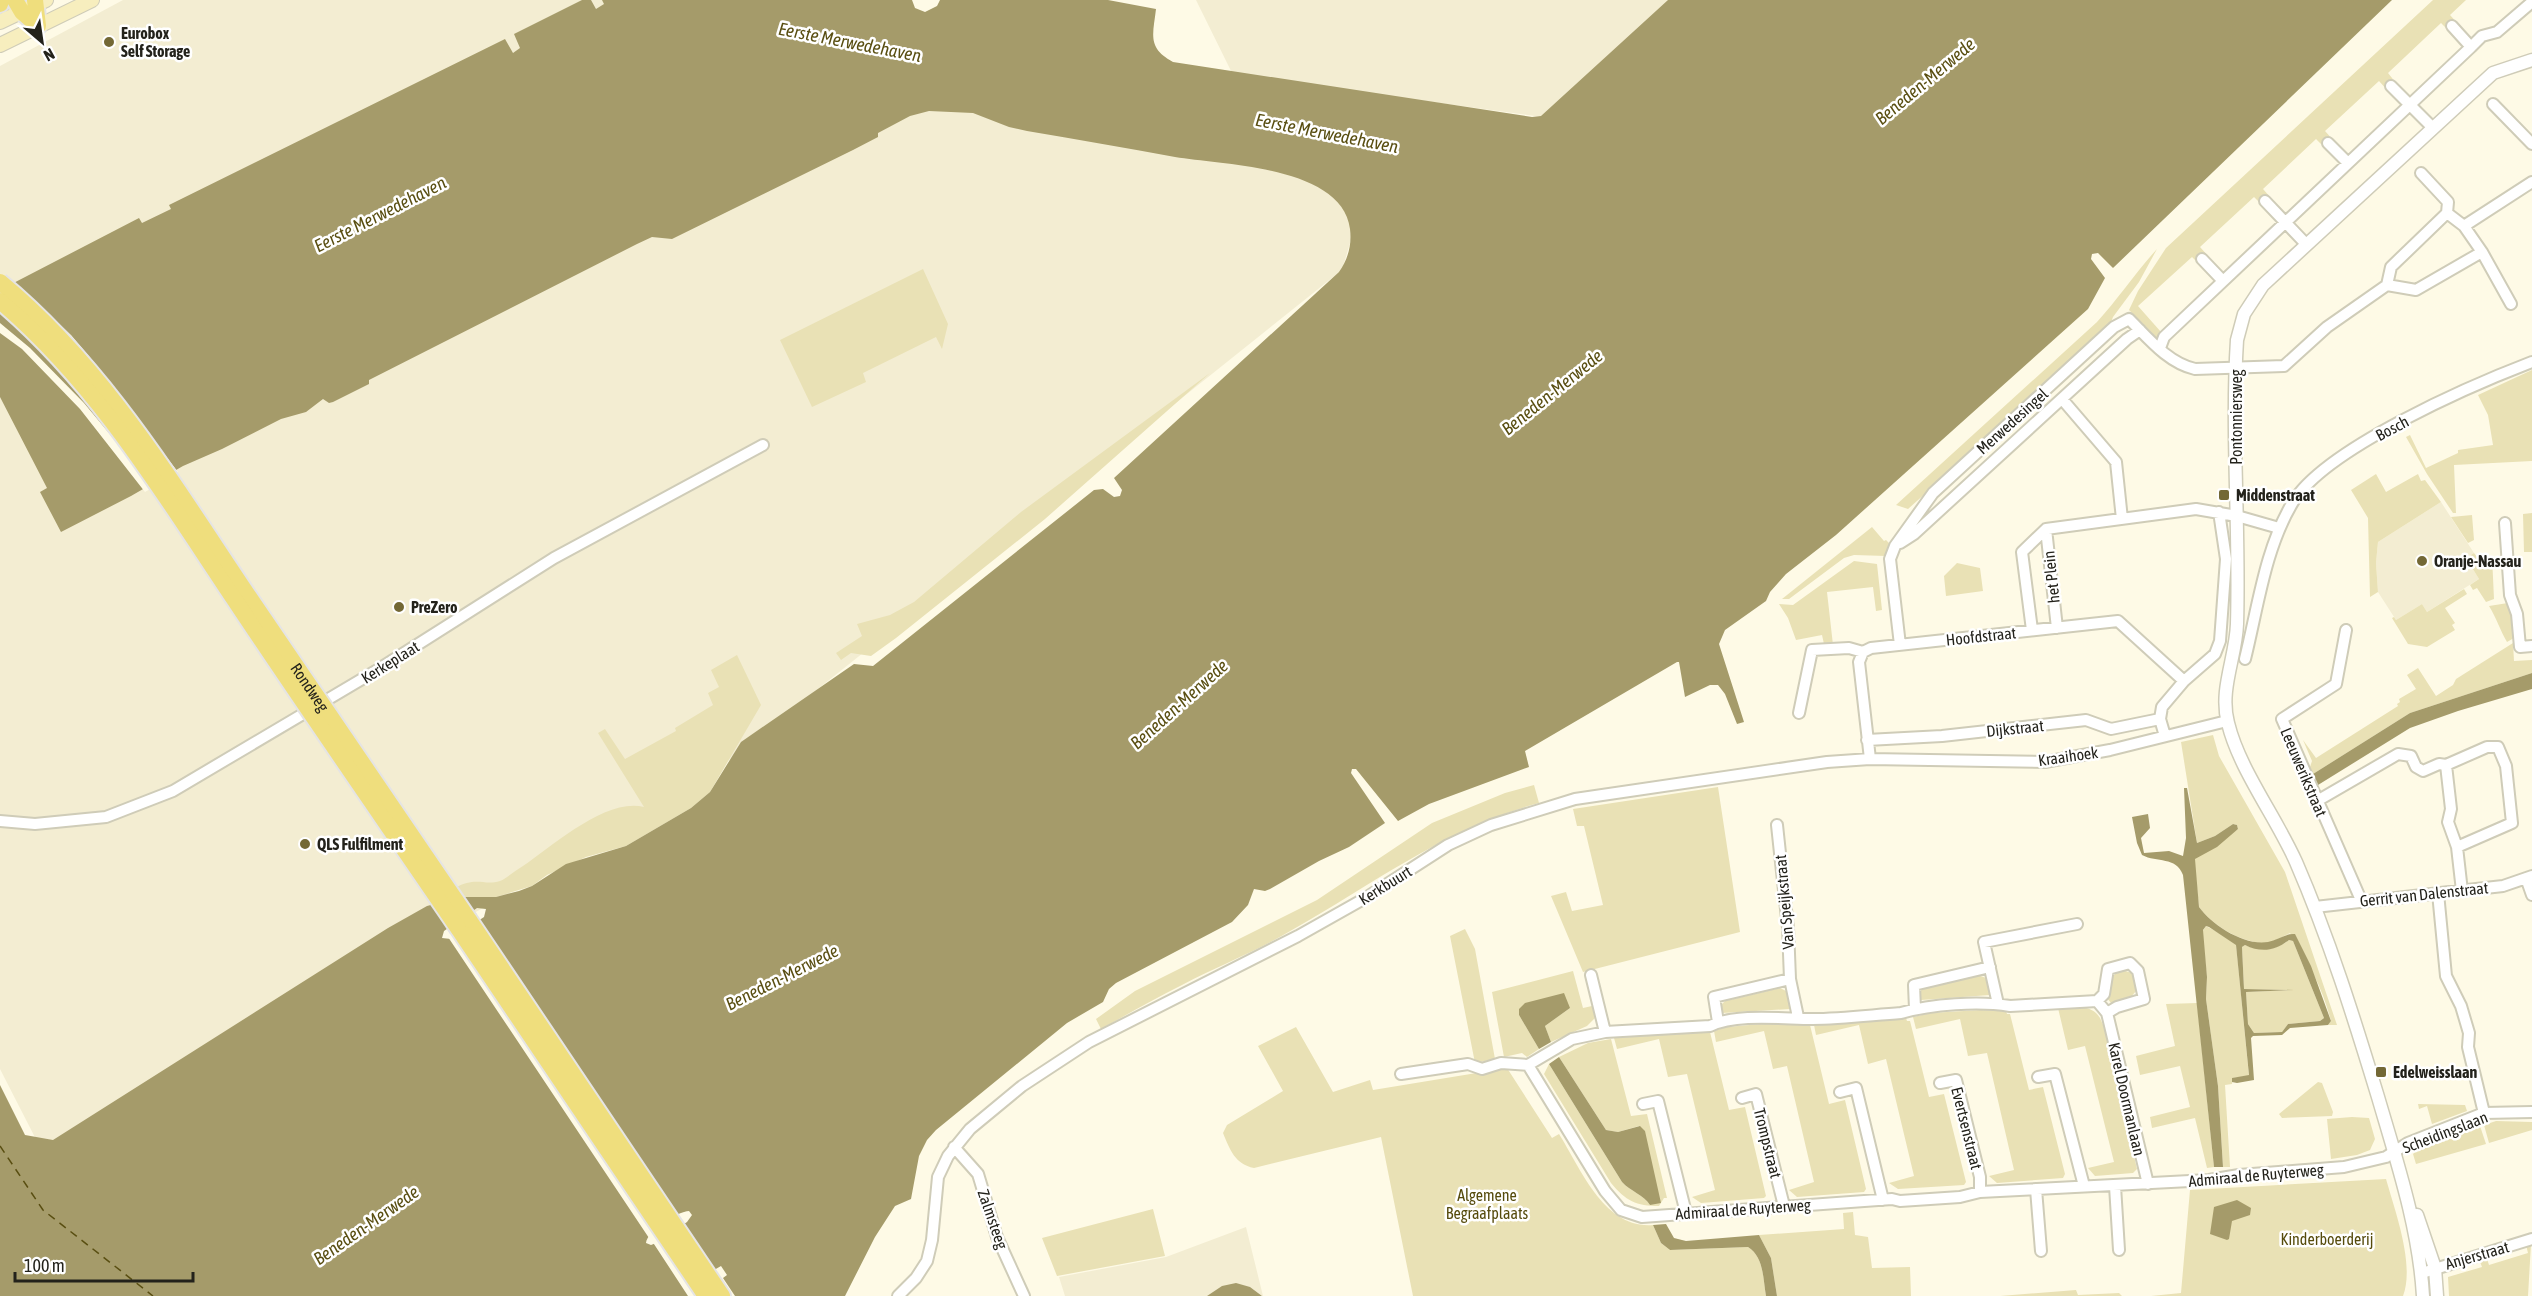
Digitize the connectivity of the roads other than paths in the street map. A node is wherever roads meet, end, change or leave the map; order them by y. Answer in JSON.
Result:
{"nodes":[{"id":1,"x":1,"y":0,"type":"edge"},
{"id":2,"x":92,"y":0,"type":"edge"},
{"id":3,"x":2532,"y":2,"type":"edge"},
{"id":4,"x":31,"y":3,"type":"edge"},
{"id":5,"x":0,"y":4,"type":"edge"},
{"id":6,"x":0,"y":22,"type":"edge"},
{"id":7,"x":38,"y":26,"type":"junction"},
{"id":8,"x":2452,"y":26,"type":"dead end"},
{"id":9,"x":0,"y":45,"type":"edge"},
{"id":10,"x":2471,"y":47,"type":"junction"},
{"id":11,"x":2532,"y":60,"type":"edge"},
{"id":12,"x":2391,"y":86,"type":"dead end"},
{"id":13,"x":2410,"y":104,"type":"junction"},
{"id":14,"x":2493,"y":104,"type":"dead end"},
{"id":15,"x":2433,"y":128,"type":"junction"},
{"id":16,"x":2328,"y":142,"type":"dead end"},
{"id":17,"x":2532,"y":144,"type":"edge"},
{"id":18,"x":2348,"y":163,"type":"junction"},
{"id":19,"x":2421,"y":173,"type":"dead end"},
{"id":20,"x":2532,"y":182,"type":"edge"},
{"id":21,"x":2265,"y":201,"type":"dead end"},
{"id":22,"x":2447,"y":213,"type":"junction"},
{"id":23,"x":2284,"y":223,"type":"junction"},
{"id":24,"x":2464,"y":226,"type":"junction"},
{"id":25,"x":2306,"y":244,"type":"junction"},
{"id":26,"x":2482,"y":252,"type":"junction"},
{"id":27,"x":2202,"y":259,"type":"dead end"},
{"id":28,"x":2223,"y":281,"type":"junction"},
{"id":29,"x":0,"y":282,"type":"edge"},
{"id":30,"x":2387,"y":285,"type":"junction"},
{"id":31,"x":0,"y":300,"type":"edge"},
{"id":32,"x":2511,"y":304,"type":"dead end"},
{"id":33,"x":2140,"y":330,"type":"junction"},
{"id":34,"x":2160,"y":348,"type":"junction"},
{"id":35,"x":2532,"y":362,"type":"edge"},
{"id":36,"x":2236,"y":368,"type":"junction"},
{"id":37,"x":2062,"y":399,"type":"junction"},
{"id":38,"x":763,"y":445,"type":"dead end"},
{"id":39,"x":2219,"y":512,"type":"junction"},
{"id":40,"x":2237,"y":516,"type":"junction"},
{"id":41,"x":2122,"y":519,"type":"junction"},
{"id":42,"x":2505,"y":523,"type":"dead end"},
{"id":43,"x":2279,"y":528,"type":"junction"},
{"id":44,"x":2046,"y":529,"type":"junction"},
{"id":45,"x":1895,"y":546,"type":"junction"},
{"id":46,"x":2057,"y":627,"type":"junction"},
{"id":47,"x":2032,"y":630,"type":"junction"},
{"id":48,"x":2346,"y":630,"type":"dead end"},
{"id":49,"x":1900,"y":645,"type":"junction"},
{"id":50,"x":2532,"y":646,"type":"edge"},
{"id":51,"x":1863,"y":652,"type":"junction"},
{"id":52,"x":2245,"y":659,"type":"dead end"},
{"id":53,"x":2184,"y":681,"type":"junction"},
{"id":54,"x":1799,"y":713,"type":"dead end"},
{"id":55,"x":2160,"y":719,"type":"junction"},
{"id":56,"x":2227,"y":721,"type":"junction"},
{"id":57,"x":2165,"y":736,"type":"junction"},
{"id":58,"x":1867,"y":740,"type":"junction"},
{"id":59,"x":1870,"y":759,"type":"junction"},
{"id":60,"x":2446,"y":765,"type":"junction"},
{"id":61,"x":2317,"y":801,"type":"junction"},
{"id":62,"x":0,"y":821,"type":"edge"},
{"id":63,"x":1777,"y":825,"type":"dead end"},
{"id":64,"x":2457,"y":847,"type":"junction"},
{"id":65,"x":2529,"y":877,"type":"edge"},
{"id":66,"x":2462,"y":891,"type":"junction"},
{"id":67,"x":2438,"y":893,"type":"junction"},
{"id":68,"x":2532,"y":895,"type":"edge"},
{"id":69,"x":2361,"y":900,"type":"junction"},
{"id":70,"x":2316,"y":907,"type":"junction"},
{"id":71,"x":2077,"y":924,"type":"dead end"},
{"id":72,"x":1990,"y":967,"type":"junction"},
{"id":73,"x":1591,"y":975,"type":"dead end"},
{"id":74,"x":1790,"y":979,"type":"junction"},
{"id":75,"x":2097,"y":1001,"type":"junction"},
{"id":76,"x":1998,"y":1004,"type":"junction"},
{"id":77,"x":1915,"y":1009,"type":"junction"},
{"id":78,"x":2107,"y":1013,"type":"junction"},
{"id":79,"x":1798,"y":1017,"type":"junction"},
{"id":80,"x":1718,"y":1022,"type":"junction"},
{"id":81,"x":1605,"y":1032,"type":"junction"},
{"id":82,"x":1528,"y":1065,"type":"junction"},
{"id":83,"x":1401,"y":1074,"type":"dead end"},
{"id":84,"x":2038,"y":1077,"type":"dead end"},
{"id":85,"x":1940,"y":1083,"type":"dead end"},
{"id":86,"x":1840,"y":1092,"type":"dead end"},
{"id":87,"x":1742,"y":1098,"type":"dead end"},
{"id":88,"x":1642,"y":1104,"type":"dead end"},
{"id":89,"x":2532,"y":1112,"type":"edge"},
{"id":90,"x":2484,"y":1113,"type":"junction"},
{"id":91,"x":592,"y":1115,"type":"junction"},
{"id":92,"x":954,"y":1147,"type":"junction"},
{"id":93,"x":2394,"y":1152,"type":"junction"},
{"id":94,"x":2148,"y":1184,"type":"junction"},
{"id":95,"x":2084,"y":1186,"type":"junction"},
{"id":96,"x":2115,"y":1186,"type":"junction"},
{"id":97,"x":2405,"y":1186,"type":"junction"},
{"id":98,"x":2036,"y":1189,"type":"junction"},
{"id":99,"x":1980,"y":1192,"type":"junction"},
{"id":100,"x":1883,"y":1200,"type":"junction"},
{"id":101,"x":1784,"y":1206,"type":"junction"},
{"id":102,"x":1686,"y":1213,"type":"junction"},
{"id":103,"x":2532,"y":1239,"type":"edge"},
{"id":104,"x":2119,"y":1250,"type":"dead end"},
{"id":105,"x":2041,"y":1251,"type":"dead end"},
{"id":106,"x":2435,"y":1268,"type":"junction"},
{"id":107,"x":2422,"y":1273,"type":"junction"},
{"id":108,"x":706,"y":1296,"type":"edge"},
{"id":109,"x":722,"y":1296,"type":"edge"},
{"id":110,"x":898,"y":1296,"type":"edge"},
{"id":111,"x":1024,"y":1296,"type":"edge"},
{"id":112,"x":2423,"y":1296,"type":"edge"},
{"id":113,"x":2437,"y":1296,"type":"edge"}],
"edges":[{"from":1,"to":5,"type":"main road"},
{"from":2,"to":7,"type":"main road"},
{"from":3,"to":10,"type":"street"},
{"from":4,"to":6,"type":"main road"},
{"from":4,"to":7,"type":"main road"},
{"from":7,"to":9,"type":"main road"},
{"from":8,"to":10,"type":"street"},
{"from":10,"to":13,"type":"street"},
{"from":11,"to":15,"type":"street","name":"Pontonniersweg"},
{"from":12,"to":13,"type":"street"},
{"from":13,"to":15,"type":"street"},
{"from":13,"to":18,"type":"street"},
{"from":14,"to":17,"type":"street"},
{"from":15,"to":25,"type":"street","name":"Pontonniersweg"},
{"from":16,"to":18,"type":"street"},
{"from":18,"to":23,"type":"street"},
{"from":19,"to":22,"type":"street"},
{"from":20,"to":24,"type":"street"},
{"from":21,"to":23,"type":"street"},
{"from":22,"to":24,"type":"street"},
{"from":22,"to":30,"type":"street"},
{"from":23,"to":25,"type":"street"},
{"from":23,"to":28,"type":"street"},
{"from":24,"to":26,"type":"street"},
{"from":25,"to":36,"type":"street","name":"Pontonniersweg"},
{"from":26,"to":30,"type":"street"},
{"from":26,"to":32,"type":"street"},
{"from":27,"to":28,"type":"street"},
{"from":28,"to":34,"type":"street"},
{"from":29,"to":91,"type":"main road","name":"Rondweg","bridge":true},
{"from":30,"to":36,"type":"street","name":"Merwedesingel"},
{"from":31,"to":91,"type":"main road","name":"Rondweg","bridge":true},
{"from":33,"to":34,"type":"street","name":"Merwedesingel"},
{"from":33,"to":37,"type":"street","name":"Merwedesingel"},
{"from":33,"to":45,"type":"street","name":"Merwedesingel"},
{"from":34,"to":36,"type":"street","name":"Merwedesingel"},
{"from":35,"to":43,"type":"street","name":"Bosch"},
{"from":36,"to":40,"type":"street","name":"Pontonniersweg"},
{"from":37,"to":41,"type":"street"},
{"from":37,"to":45,"type":"street","name":"Merwedesingel"},
{"from":38,"to":62,"type":"street","name":"Kerkeplaat"},
{"from":39,"to":40,"type":"street"},
{"from":39,"to":41,"type":"street"},
{"from":39,"to":53,"type":"street"},
{"from":40,"to":43,"type":"street"},
{"from":40,"to":56,"type":"street","name":"Pontonniersweg"},
{"from":41,"to":44,"type":"street"},
{"from":42,"to":50,"type":"street"},
{"from":43,"to":52,"type":"street"},
{"from":44,"to":46,"type":"street","name":"het Plein"},
{"from":44,"to":47,"type":"street","name":"het Plein"},
{"from":45,"to":49,"type":"street","name":"Merwedesingel"},
{"from":46,"to":47,"type":"street","name":"Hoofdstraat"},
{"from":46,"to":53,"type":"street","name":"Hoofdstraat"},
{"from":47,"to":49,"type":"street","name":"Hoofdstraat"},
{"from":48,"to":61,"type":"street","name":"Leeuwerikstraat"},
{"from":49,"to":51,"type":"street","name":"Hoofdstraat"},
{"from":51,"to":54,"type":"street","name":"Hoofdstraat"},
{"from":51,"to":58,"type":"street"},
{"from":53,"to":55,"type":"street"},
{"from":55,"to":57,"type":"street"},
{"from":55,"to":58,"type":"street","name":"Dijkstraat"},
{"from":56,"to":57,"type":"street","name":"Kraaihoek"},
{"from":56,"to":70,"type":"street"},
{"from":57,"to":59,"type":"street","name":"Kraaihoek"},
{"from":58,"to":59,"type":"street"},
{"from":59,"to":92,"type":"street","name":"Kerkbuurt"},
{"from":60,"to":61,"type":"street"},
{"from":60,"to":64,"type":"street"},
{"from":60,"to":64,"type":"street"},
{"from":61,"to":69,"type":"street","name":"Leeuwerikstraat"},
{"from":63,"to":74,"type":"street","name":"Van Speijkstraat"},
{"from":64,"to":66,"type":"street"},
{"from":65,"to":66,"type":"street","name":"Gerrit van Dalenstraat"},
{"from":65,"to":68,"type":"street"},
{"from":66,"to":67,"type":"street","name":"Gerrit van Dalenstraat"},
{"from":67,"to":69,"type":"street","name":"Gerrit van Dalenstraat"},
{"from":67,"to":90,"type":"street"},
{"from":69,"to":70,"type":"street","name":"Gerrit van Dalenstraat"},
{"from":70,"to":93,"type":"street"},
{"from":71,"to":72,"type":"street"},
{"from":72,"to":76,"type":"street"},
{"from":72,"to":77,"type":"street"},
{"from":73,"to":81,"type":"street"},
{"from":74,"to":79,"type":"street"},
{"from":74,"to":80,"type":"street"},
{"from":75,"to":76,"type":"street"},
{"from":75,"to":78,"type":"street","name":"Karel Doormanlaan"},
{"from":75,"to":78,"type":"street"},
{"from":76,"to":77,"type":"street"},
{"from":77,"to":79,"type":"street"},
{"from":78,"to":94,"type":"street","name":"Karel Doormanlaan"},
{"from":79,"to":80,"type":"street"},
{"from":80,"to":81,"type":"street"},
{"from":81,"to":82,"type":"street"},
{"from":82,"to":83,"type":"street"},
{"from":82,"to":102,"type":"street","name":"Admiraal de Ruyterweg"},
{"from":84,"to":95,"type":"street"},
{"from":85,"to":99,"type":"street","name":"Evertsenstraat"},
{"from":86,"to":100,"type":"street"},
{"from":87,"to":101,"type":"street","name":"Trompstraat"},
{"from":88,"to":102,"type":"street"},
{"from":89,"to":90,"type":"street","name":"Scheidingslaan"},
{"from":90,"to":93,"type":"street","name":"Scheidingslaan"},
{"from":91,"to":108,"type":"main road"},
{"from":91,"to":109,"type":"main road"},
{"from":92,"to":110,"type":"street","name":"Kerkbuurt"},
{"from":92,"to":111,"type":"street","name":"Zalmsteeg"},
{"from":93,"to":94,"type":"street","name":"Admiraal de Ruyterweg"},
{"from":93,"to":97,"type":"street"},
{"from":94,"to":96,"type":"street","name":"Admiraal de Ruyterweg"},
{"from":95,"to":96,"type":"street","name":"Admiraal de Ruyterweg"},
{"from":95,"to":98,"type":"street","name":"Admiraal de Ruyterweg"},
{"from":96,"to":104,"type":"street"},
{"from":97,"to":106,"type":"street"},
{"from":97,"to":107,"type":"street"},
{"from":98,"to":99,"type":"street","name":"Admiraal de Ruyterweg"},
{"from":98,"to":105,"type":"street"},
{"from":99,"to":100,"type":"street","name":"Admiraal de Ruyterweg"},
{"from":100,"to":101,"type":"street","name":"Admiraal de Ruyterweg"},
{"from":101,"to":102,"type":"street","name":"Admiraal de Ruyterweg"},
{"from":103,"to":106,"type":"street","name":"Anjerstraat"},
{"from":106,"to":107,"type":"street","name":"Anjerstraat"},
{"from":106,"to":113,"type":"street"},
{"from":107,"to":112,"type":"street"}]}
